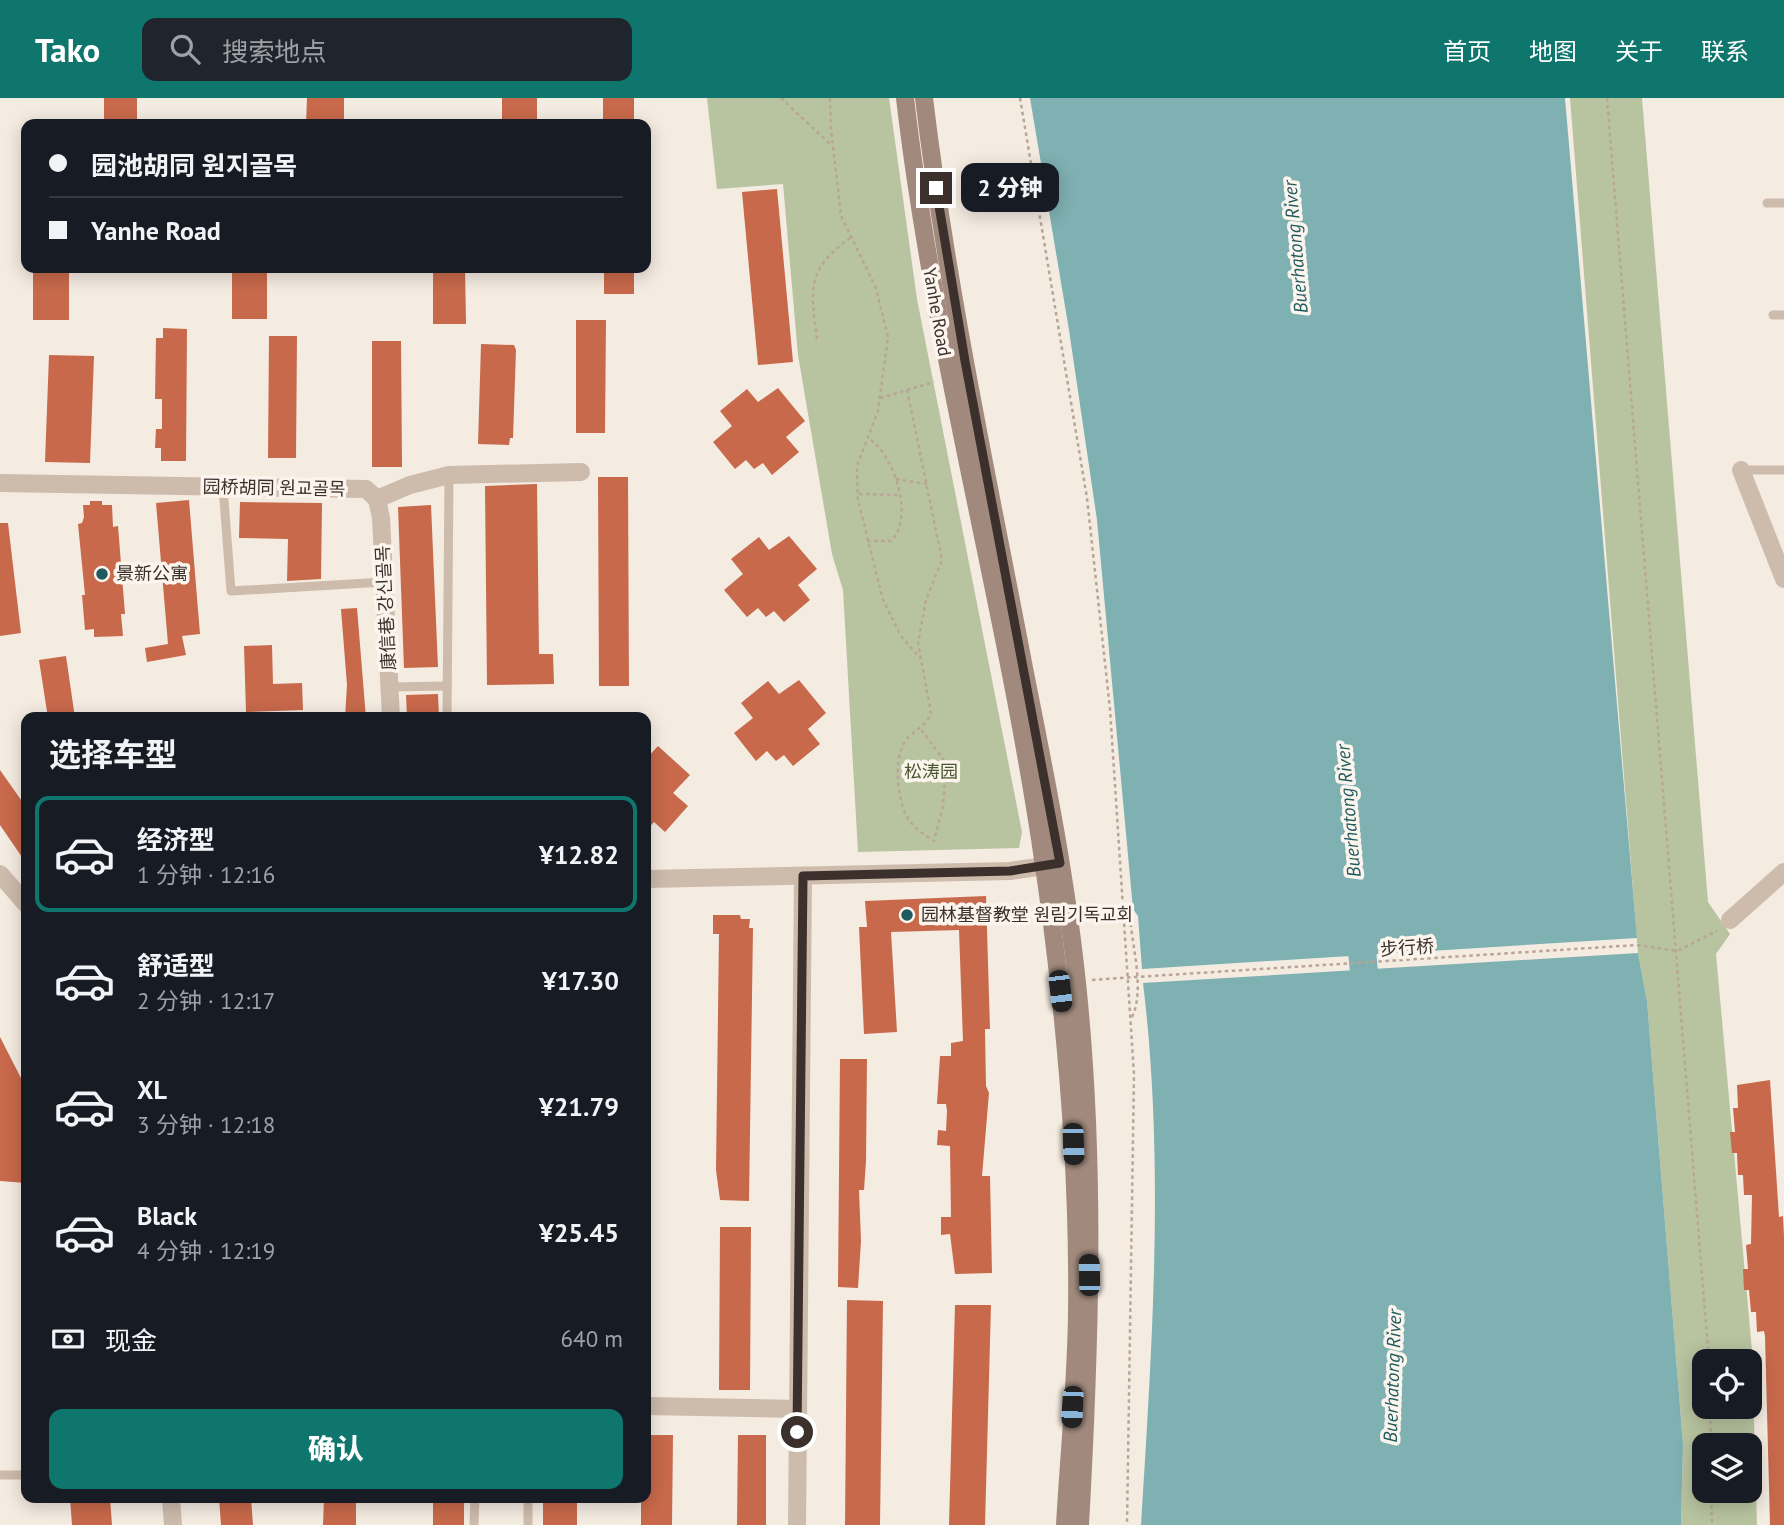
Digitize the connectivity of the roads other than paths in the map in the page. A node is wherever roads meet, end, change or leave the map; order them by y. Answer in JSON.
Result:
{"nodes":[{"id":1,"x":905,"y":98,"type":"edge"},
{"id":2,"x":924,"y":98,"type":"edge"},
{"id":3,"x":1767,"y":203,"type":"dead end"},
{"id":4,"x":1784,"y":203,"type":"edge"},
{"id":5,"x":1773,"y":315,"type":"dead end"},
{"id":6,"x":1784,"y":315,"type":"edge"},
{"id":7,"x":1741,"y":470,"type":"joint"},
{"id":8,"x":1784,"y":470,"type":"edge"},
{"id":9,"x":581,"y":472,"type":"dead end"},
{"id":10,"x":449,"y":475,"type":"junction"},
{"id":11,"x":0,"y":482,"type":"edge"},
{"id":12,"x":223,"y":487,"type":"junction"},
{"id":13,"x":376,"y":499,"type":"junction"},
{"id":14,"x":1784,"y":579,"type":"edge"},
{"id":15,"x":384,"y":582,"type":"junction"},
{"id":16,"x":447,"y":686,"type":"junction"},
{"id":17,"x":390,"y":687,"type":"junction"},
{"id":18,"x":391,"y":712,"type":"edge"},
{"id":19,"x":447,"y":712,"type":"edge"},
{"id":20,"x":1052,"y":865,"type":"junction"},
{"id":21,"x":1784,"y":872,"type":"edge"},
{"id":22,"x":0,"y":874,"type":"edge"},
{"id":23,"x":803,"y":876,"type":"junction"},
{"id":24,"x":651,"y":879,"type":"edge"},
{"id":25,"x":21,"y":899,"type":"edge"},
{"id":26,"x":1730,"y":920,"type":"road end"},
{"id":27,"x":651,"y":1406,"type":"edge"},
{"id":28,"x":798,"y":1409,"type":"junction"},
{"id":29,"x":0,"y":1475,"type":"edge"},
{"id":30,"x":21,"y":1475,"type":"edge"},
{"id":31,"x":171,"y":1503,"type":"edge"},
{"id":32,"x":475,"y":1503,"type":"edge"},
{"id":33,"x":528,"y":1503,"type":"edge"},
{"id":34,"x":173,"y":1525,"type":"edge"},
{"id":35,"x":474,"y":1525,"type":"edge"},
{"id":36,"x":528,"y":1525,"type":"edge"},
{"id":37,"x":797,"y":1525,"type":"edge"},
{"id":38,"x":1065,"y":1525,"type":"edge"},
{"id":39,"x":1080,"y":1525,"type":"edge"}],
"edges":[{"from":1,"to":20,"type":"main road","name":"Yanhe Road"},
{"from":2,"to":20,"type":"main road","name":"Yanhe Road"},
{"from":3,"to":4,"type":"lane"},
{"from":5,"to":6,"type":"lane"},
{"from":7,"to":8,"type":"lane"},
{"from":7,"to":14,"type":"street"},
{"from":9,"to":10,"type":"street"},
{"from":10,"to":13,"type":"street"},
{"from":10,"to":16,"type":"lane"},
{"from":11,"to":12,"type":"street","name":"园桥胡同 원교골목"},
{"from":12,"to":13,"type":"street","name":"园桥胡同 원교골목"},
{"from":12,"to":15,"type":"lane"},
{"from":13,"to":15,"type":"street","name":"康信巷 강신골목"},
{"from":15,"to":17,"type":"street","name":"康信巷 강신골목"},
{"from":16,"to":17,"type":"lane"},
{"from":16,"to":19,"type":"lane"},
{"from":17,"to":18,"type":"street","name":"康信巷 강신골목"},
{"from":20,"to":23,"type":"street"},
{"from":20,"to":38,"type":"main road","name":"Yanhe Road"},
{"from":20,"to":39,"type":"main road","name":"Yanhe Road"},
{"from":21,"to":26,"type":"street"},
{"from":22,"to":25,"type":"street"},
{"from":23,"to":24,"type":"street"},
{"from":23,"to":28,"type":"street"},
{"from":27,"to":28,"type":"street"},
{"from":28,"to":37,"type":"street"},
{"from":29,"to":30,"type":"lane"},
{"from":31,"to":34,"type":"street"},
{"from":32,"to":35,"type":"lane"},
{"from":33,"to":36,"type":"lane"}]}
